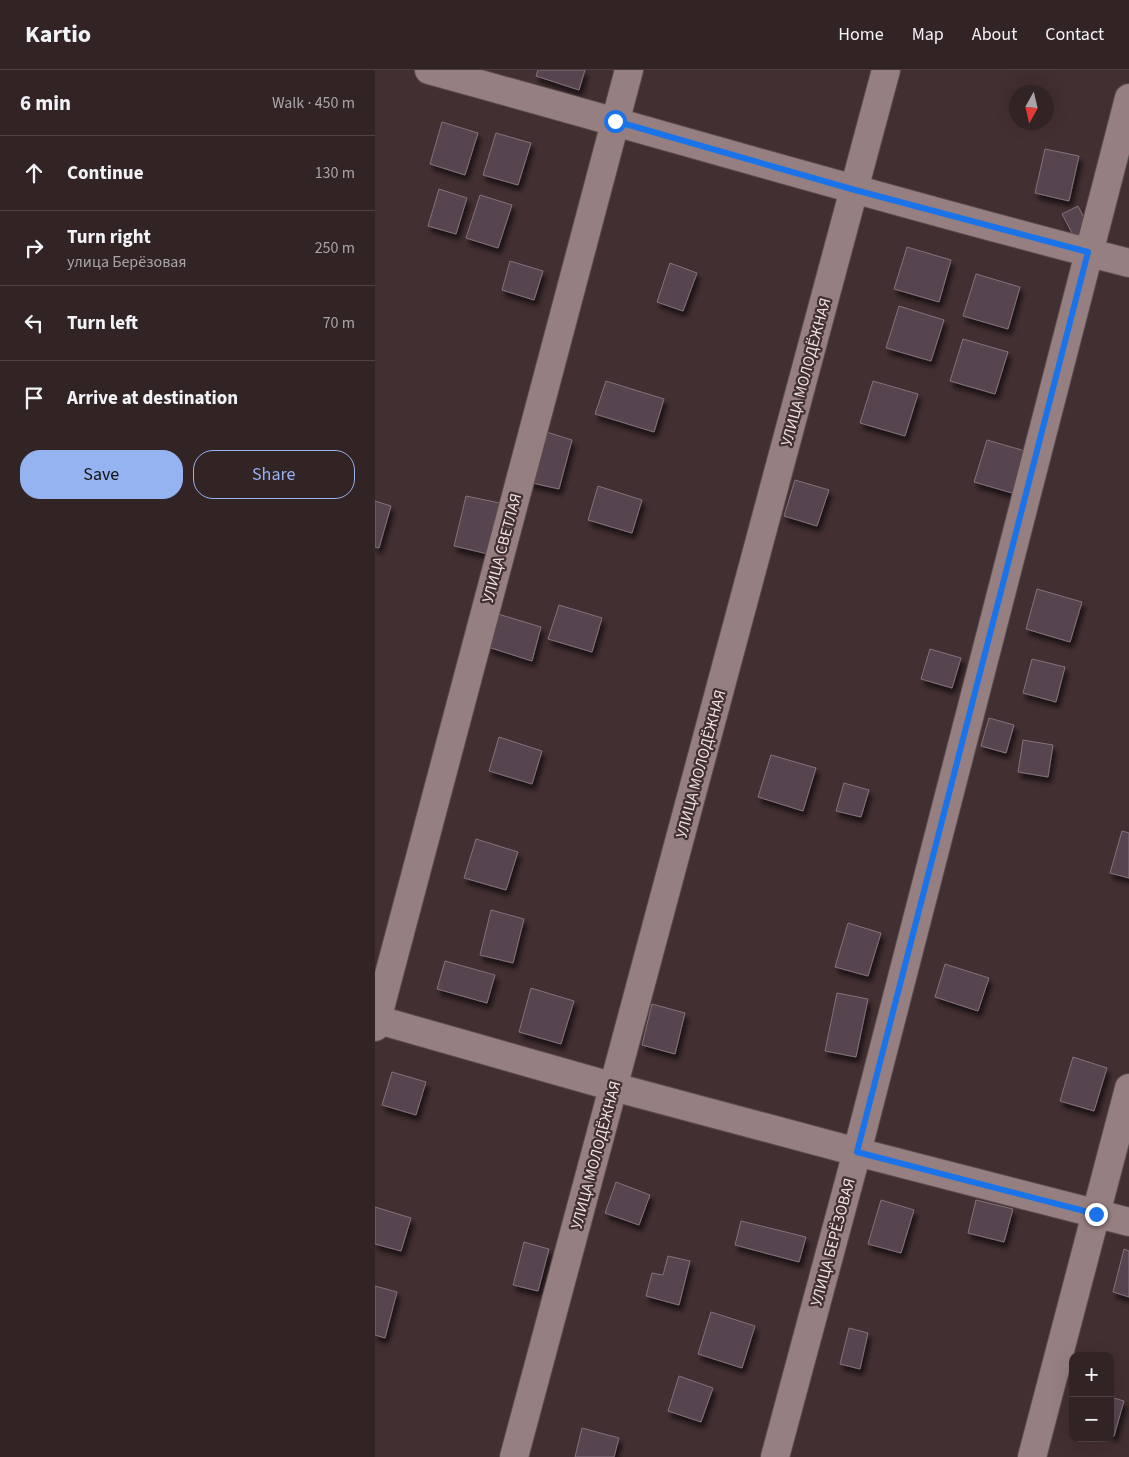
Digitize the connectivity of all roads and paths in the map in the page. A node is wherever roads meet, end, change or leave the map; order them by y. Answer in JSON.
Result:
{"nodes":[{"id":1,"x":429,"y":70,"type":"edge"},
{"id":2,"x":629,"y":70,"type":"edge"},
{"id":3,"x":886,"y":70,"type":"edge"},
{"id":4,"x":1129,"y":98,"type":"edge"},
{"id":5,"x":615,"y":121,"type":"junction"},
{"id":6,"x":855,"y":190,"type":"junction"},
{"id":7,"x":1088,"y":252,"type":"junction"},
{"id":8,"x":1129,"y":263,"type":"edge"},
{"id":9,"x":376,"y":1022,"type":"edge"},
{"id":10,"x":614,"y":1087,"type":"junction"},
{"id":11,"x":1129,"y":1088,"type":"edge"},
{"id":12,"x":857,"y":1152,"type":"junction"},
{"id":13,"x":1096,"y":1214,"type":"junction"},
{"id":14,"x":1129,"y":1222,"type":"edge"},
{"id":15,"x":514,"y":1457,"type":"edge"},
{"id":16,"x":775,"y":1457,"type":"edge"},
{"id":17,"x":1031,"y":1457,"type":"edge"}],
"edges":[{"from":1,"to":5,"type":"street"},
{"from":2,"to":5,"type":"street","name":"УЛИЦА СВЕТЛАЯ"},
{"from":3,"to":6,"type":"street","name":"УЛИЦА МОЛОДЁЖНАЯ"},
{"from":4,"to":7,"type":"street","name":"УЛИЦА БЕРЁЗОВАЯ"},
{"from":5,"to":6,"type":"street"},
{"from":5,"to":9,"type":"street","name":"УЛИЦА СВЕТЛАЯ"},
{"from":6,"to":7,"type":"street"},
{"from":6,"to":10,"type":"street","name":"УЛИЦА МОЛОДЁЖНАЯ"},
{"from":7,"to":8,"type":"street"},
{"from":7,"to":12,"type":"street","name":"УЛИЦА БЕРЁЗОВАЯ"},
{"from":9,"to":10,"type":"street"},
{"from":10,"to":12,"type":"street"},
{"from":10,"to":15,"type":"street","name":"УЛИЦА МОЛОДЁЖНАЯ"},
{"from":11,"to":13,"type":"street"},
{"from":12,"to":13,"type":"street"},
{"from":12,"to":16,"type":"street","name":"УЛИЦА БЕРЁЗОВАЯ"},
{"from":13,"to":14,"type":"street"},
{"from":13,"to":17,"type":"street"}]}
